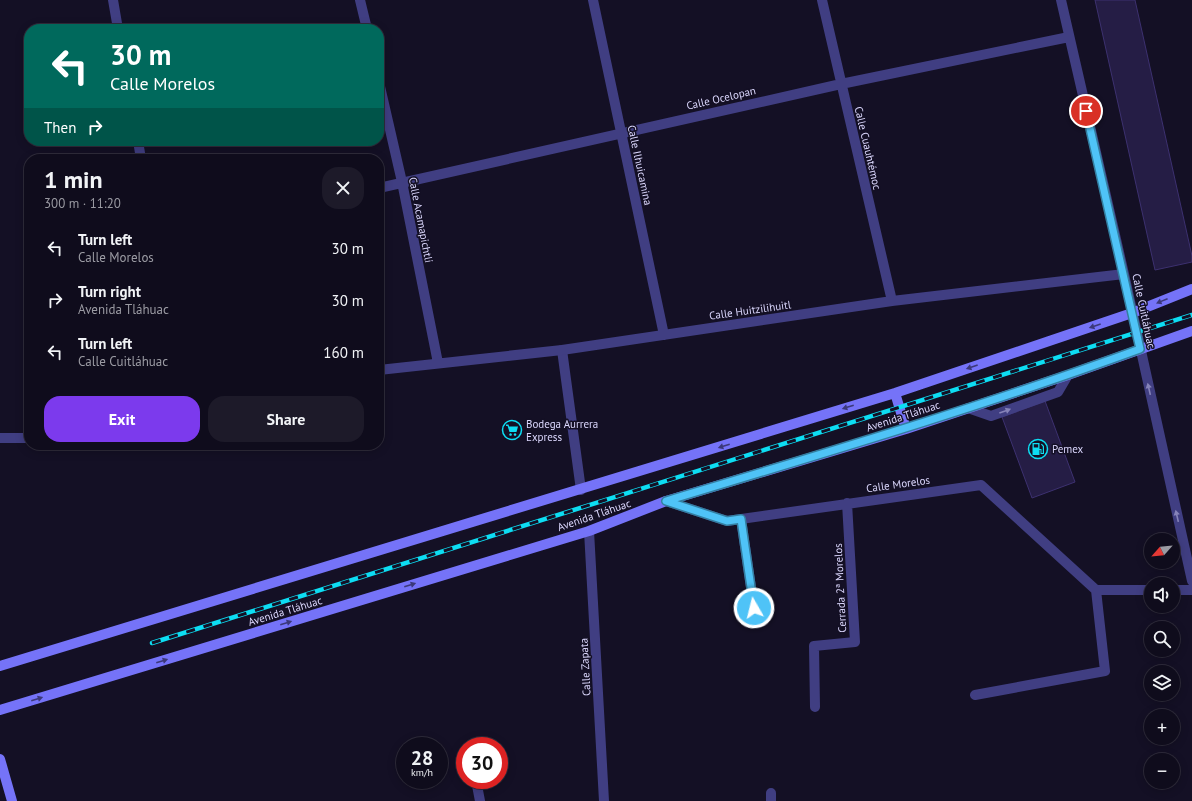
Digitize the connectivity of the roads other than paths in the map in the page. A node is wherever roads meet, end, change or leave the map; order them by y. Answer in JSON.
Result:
{"nodes":[{"id":1,"x":113,"y":0,"type":"edge"},
{"id":2,"x":360,"y":0,"type":"edge"},
{"id":3,"x":593,"y":0,"type":"edge"},
{"id":4,"x":822,"y":0,"type":"edge"},
{"id":5,"x":1061,"y":0,"type":"edge"},
{"id":6,"x":117,"y":24,"type":"edge"},
{"id":7,"x":366,"y":24,"type":"edge"},
{"id":8,"x":1069,"y":37,"type":"junction"},
{"id":9,"x":841,"y":84,"type":"junction"},
{"id":10,"x":384,"y":104,"type":"edge"},
{"id":11,"x":621,"y":132,"type":"junction"},
{"id":12,"x":402,"y":182,"type":"junction"},
{"id":13,"x":384,"y":187,"type":"edge"},
{"id":14,"x":1124,"y":274,"type":"junction"},
{"id":15,"x":1192,"y":289,"type":"edge"},
{"id":16,"x":892,"y":301,"type":"junction"},
{"id":17,"x":1132,"y":313,"type":"junction"},
{"id":18,"x":1192,"y":331,"type":"edge"},
{"id":19,"x":664,"y":335,"type":"junction"},
{"id":20,"x":1140,"y":349,"type":"junction"},
{"id":21,"x":562,"y":350,"type":"junction"},
{"id":22,"x":438,"y":363,"type":"junction"},
{"id":23,"x":384,"y":369,"type":"edge"},
{"id":24,"x":1068,"y":375,"type":"junction"},
{"id":25,"x":895,"y":393,"type":"junction"},
{"id":26,"x":968,"y":408,"type":"junction"},
{"id":27,"x":906,"y":428,"type":"junction"},
{"id":28,"x":0,"y":438,"type":"edge"},
{"id":29,"x":24,"y":438,"type":"edge"},
{"id":30,"x":582,"y":490,"type":"junction"},
{"id":31,"x":666,"y":501,"type":"junction"},
{"id":32,"x":847,"y":503,"type":"junction"},
{"id":33,"x":741,"y":519,"type":"junction"},
{"id":34,"x":590,"y":531,"type":"junction"},
{"id":35,"x":1192,"y":581,"type":"edge"},
{"id":36,"x":1096,"y":590,"type":"junction"},
{"id":37,"x":1144,"y":590,"type":"edge"},
{"id":38,"x":1180,"y":590,"type":"edge"},
{"id":39,"x":1192,"y":590,"type":"edge"},
{"id":40,"x":754,"y":608,"type":"dead end"},
{"id":41,"x":0,"y":666,"type":"edge"},
{"id":42,"x":975,"y":695,"type":"dead end"},
{"id":43,"x":815,"y":707,"type":"dead end"},
{"id":44,"x":0,"y":710,"type":"edge"},
{"id":45,"x":0,"y":759,"type":"edge"},
{"id":46,"x":478,"y":789,"type":"edge"},
{"id":47,"x":12,"y":801,"type":"edge"},
{"id":48,"x":480,"y":801,"type":"edge"},
{"id":49,"x":604,"y":801,"type":"edge"}],
"edges":[{"from":1,"to":6,"type":"street"},
{"from":2,"to":7,"type":"street"},
{"from":3,"to":11,"type":"street","name":"Calle Ilhuicamina"},
{"from":4,"to":9,"type":"street","name":"Calle Cuauhtémoc"},
{"from":5,"to":8,"type":"street","name":"Calle Cuitláhuac"},
{"from":8,"to":9,"type":"street","name":"Calle Ocelopan"},
{"from":8,"to":14,"type":"street","name":"Calle Cuitláhuac"},
{"from":9,"to":11,"type":"street","name":"Calle Ocelopan"},
{"from":9,"to":16,"type":"street","name":"Calle Cuauhtémoc"},
{"from":10,"to":12,"type":"street","name":"Calle Acamapichtli"},
{"from":11,"to":12,"type":"street","name":"Calle Ocelopan"},
{"from":11,"to":19,"type":"street","name":"Calle Ilhuicamina"},
{"from":12,"to":13,"type":"street","name":"Calle Ocelopan"},
{"from":12,"to":22,"type":"street","name":"Calle Acamapichtli"},
{"from":14,"to":16,"type":"street","name":"Calle Huitzilihuitl"},
{"from":14,"to":17,"type":"street","name":"Calle Cuitláhuac"},
{"from":15,"to":17,"type":"main road","one_way":true},
{"from":16,"to":19,"type":"street","name":"Calle Huitzilihuitl"},
{"from":17,"to":20,"type":"street","name":"Calle Cuitláhuac"},
{"from":17,"to":25,"type":"main road","one_way":true},
{"from":18,"to":20,"type":"main road","name":"Avenida Tláhuac"},
{"from":19,"to":21,"type":"street","name":"Calle Huitzilihuitl"},
{"from":20,"to":24,"type":"main road","name":"Avenida Tláhuac"},
{"from":35,"to":20,"type":"street","name":"Calle Cuitláhuac","one_way":true},
{"from":21,"to":22,"type":"street","name":"Calle Huitzilihuitl"},
{"from":21,"to":30,"type":"street"},
{"from":22,"to":23,"type":"street","name":"Calle Huitzilihuitl"},
{"from":24,"to":26,"type":"main road","name":"Avenida Tláhuac"},
{"from":26,"to":24,"type":"street","one_way":true},
{"from":25,"to":27,"type":"main road"},
{"from":25,"to":30,"type":"main road","one_way":true},
{"from":26,"to":27,"type":"main road","name":"Avenida Tláhuac"},
{"from":27,"to":31,"type":"main road","name":"Avenida Tláhuac"},
{"from":28,"to":29,"type":"street"},
{"from":30,"to":41,"type":"main road"},
{"from":31,"to":33,"type":"street","name":"Calle Morelos"},
{"from":31,"to":34,"type":"main road","name":"Avenida Tláhuac"},
{"from":32,"to":33,"type":"street","name":"Calle Morelos"},
{"from":32,"to":36,"type":"street","name":"Calle Morelos"},
{"from":32,"to":43,"type":"street","name":"Cerrada 2ª Morelos"},
{"from":33,"to":40,"type":"street"},
{"from":44,"to":34,"type":"main road","name":"Avenida Tláhuac","one_way":true},
{"from":34,"to":49,"type":"street","name":"Calle Zapata"},
{"from":36,"to":37,"type":"street"},
{"from":36,"to":42,"type":"street"},
{"from":38,"to":39,"type":"street"},
{"from":45,"to":47,"type":"main road"},
{"from":46,"to":48,"type":"street"}]}
